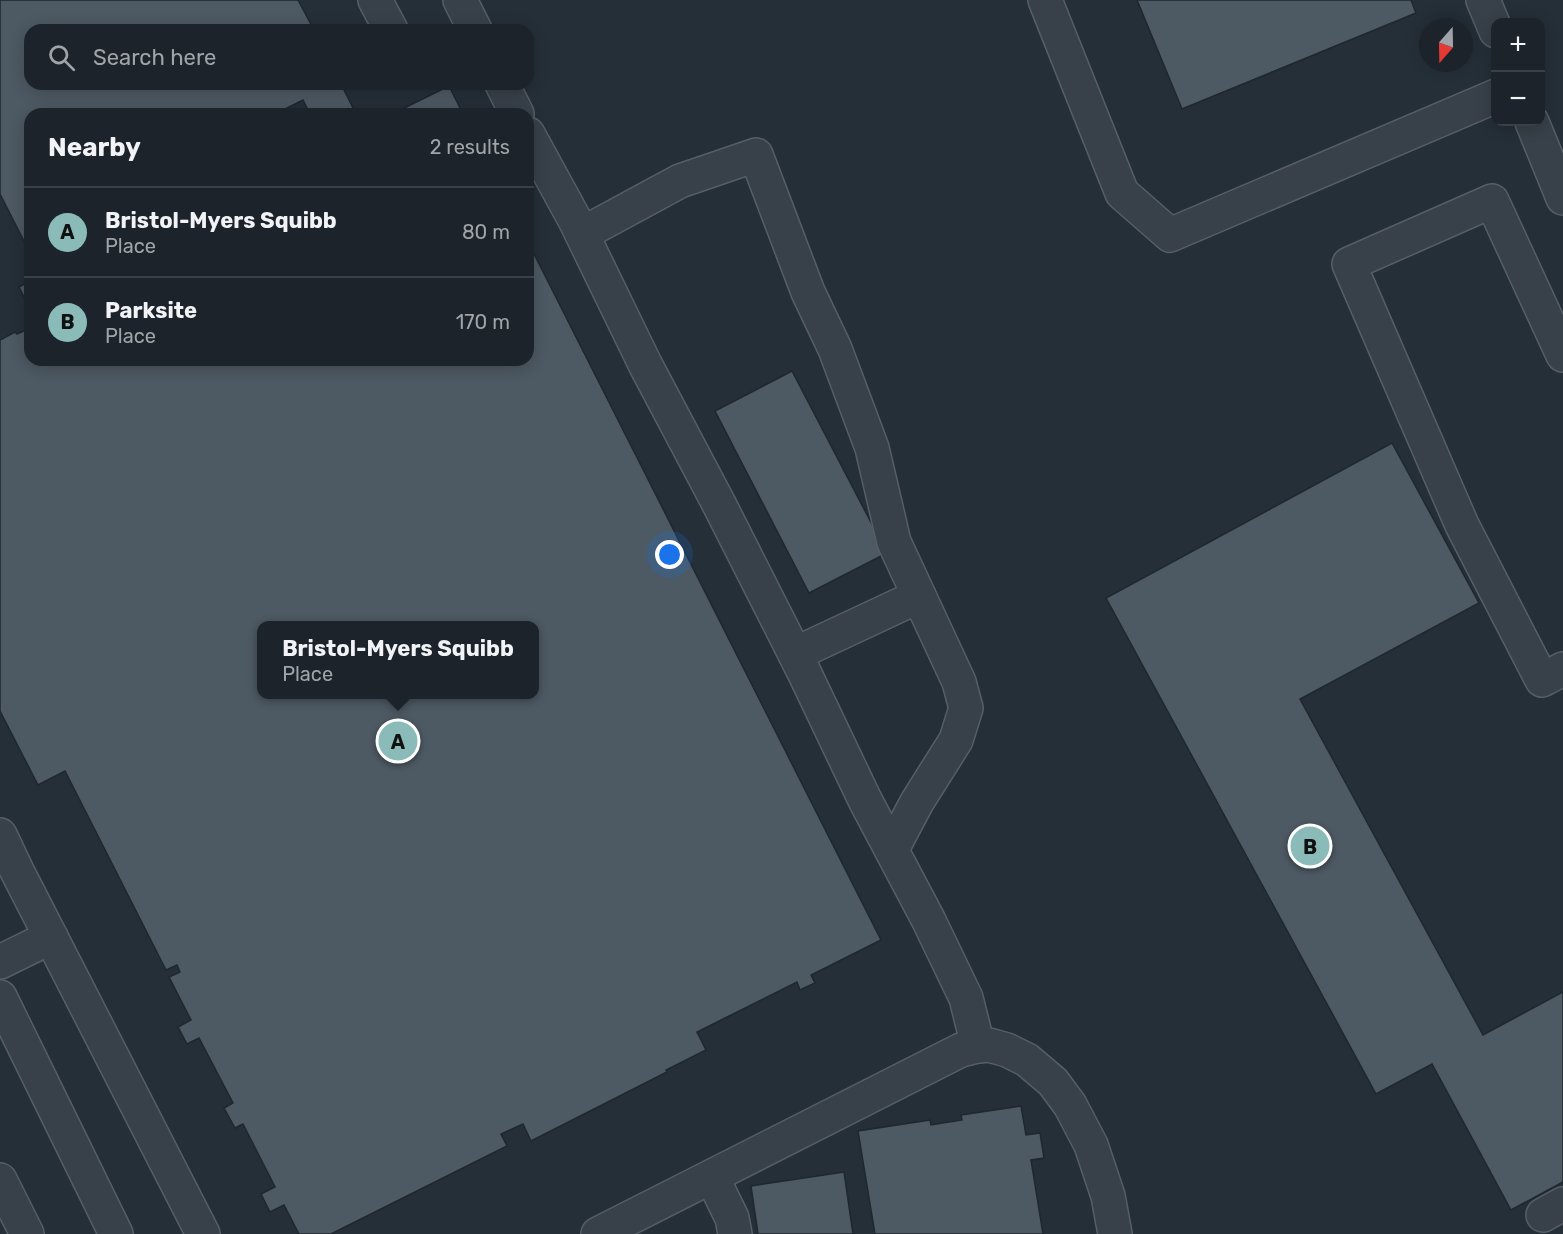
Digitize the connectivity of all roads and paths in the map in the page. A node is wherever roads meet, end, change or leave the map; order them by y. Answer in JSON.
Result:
{"nodes":[{"id":1,"x":375,"y":0,"type":"edge"},
{"id":2,"x":1045,"y":0,"type":"edge"},
{"id":3,"x":1483,"y":0,"type":"edge"},
{"id":4,"x":1491,"y":19,"type":"edge"},
{"id":5,"x":388,"y":24,"type":"edge"},
{"id":6,"x":505,"y":90,"type":"edge"},
{"id":7,"x":1491,"y":98,"type":"edge"},
{"id":8,"x":514,"y":108,"type":"edge"},
{"id":9,"x":1534,"y":126,"type":"edge"},
{"id":10,"x":534,"y":145,"type":"edge"},
{"id":11,"x":1563,"y":198,"type":"edge"},
{"id":12,"x":582,"y":234,"type":"junction"},
{"id":13,"x":1563,"y":355,"type":"edge"},
{"id":14,"x":919,"y":596,"type":"junction"},
{"id":15,"x":795,"y":654,"type":"junction"},
{"id":16,"x":1563,"y":669,"type":"edge"},
{"id":17,"x":0,"y":835,"type":"edge"},
{"id":18,"x":892,"y":849,"type":"junction"},
{"id":19,"x":51,"y":937,"type":"junction"},
{"id":20,"x":0,"y":962,"type":"edge"},
{"id":21,"x":0,"y":997,"type":"edge"},
{"id":22,"x":978,"y":1046,"type":"junction"},
{"id":23,"x":712,"y":1177,"type":"junction"},
{"id":24,"x":0,"y":1180,"type":"edge"},
{"id":25,"x":27,"y":1234,"type":"edge"},
{"id":26,"x":116,"y":1234,"type":"edge"},
{"id":27,"x":203,"y":1234,"type":"edge"},
{"id":28,"x":598,"y":1234,"type":"edge"},
{"id":29,"x":735,"y":1234,"type":"edge"},
{"id":30,"x":1115,"y":1234,"type":"edge"}],
"edges":[{"from":1,"to":5,"type":"lane"},
{"from":2,"to":7,"type":"lane"},
{"from":3,"to":4,"type":"lane"},
{"from":6,"to":8,"type":"lane"},
{"from":9,"to":11,"type":"lane"},
{"from":10,"to":12,"type":"lane"},
{"from":12,"to":14,"type":"lane"},
{"from":12,"to":15,"type":"lane"},
{"from":13,"to":16,"type":"lane"},
{"from":14,"to":15,"type":"lane"},
{"from":14,"to":18,"type":"lane"},
{"from":15,"to":18,"type":"lane"},
{"from":17,"to":19,"type":"lane"},
{"from":18,"to":22,"type":"lane"},
{"from":19,"to":20,"type":"lane"},
{"from":19,"to":27,"type":"lane"},
{"from":21,"to":26,"type":"lane"},
{"from":22,"to":23,"type":"lane"},
{"from":22,"to":30,"type":"lane"},
{"from":23,"to":28,"type":"lane"},
{"from":23,"to":29,"type":"lane"},
{"from":24,"to":25,"type":"lane"}]}
